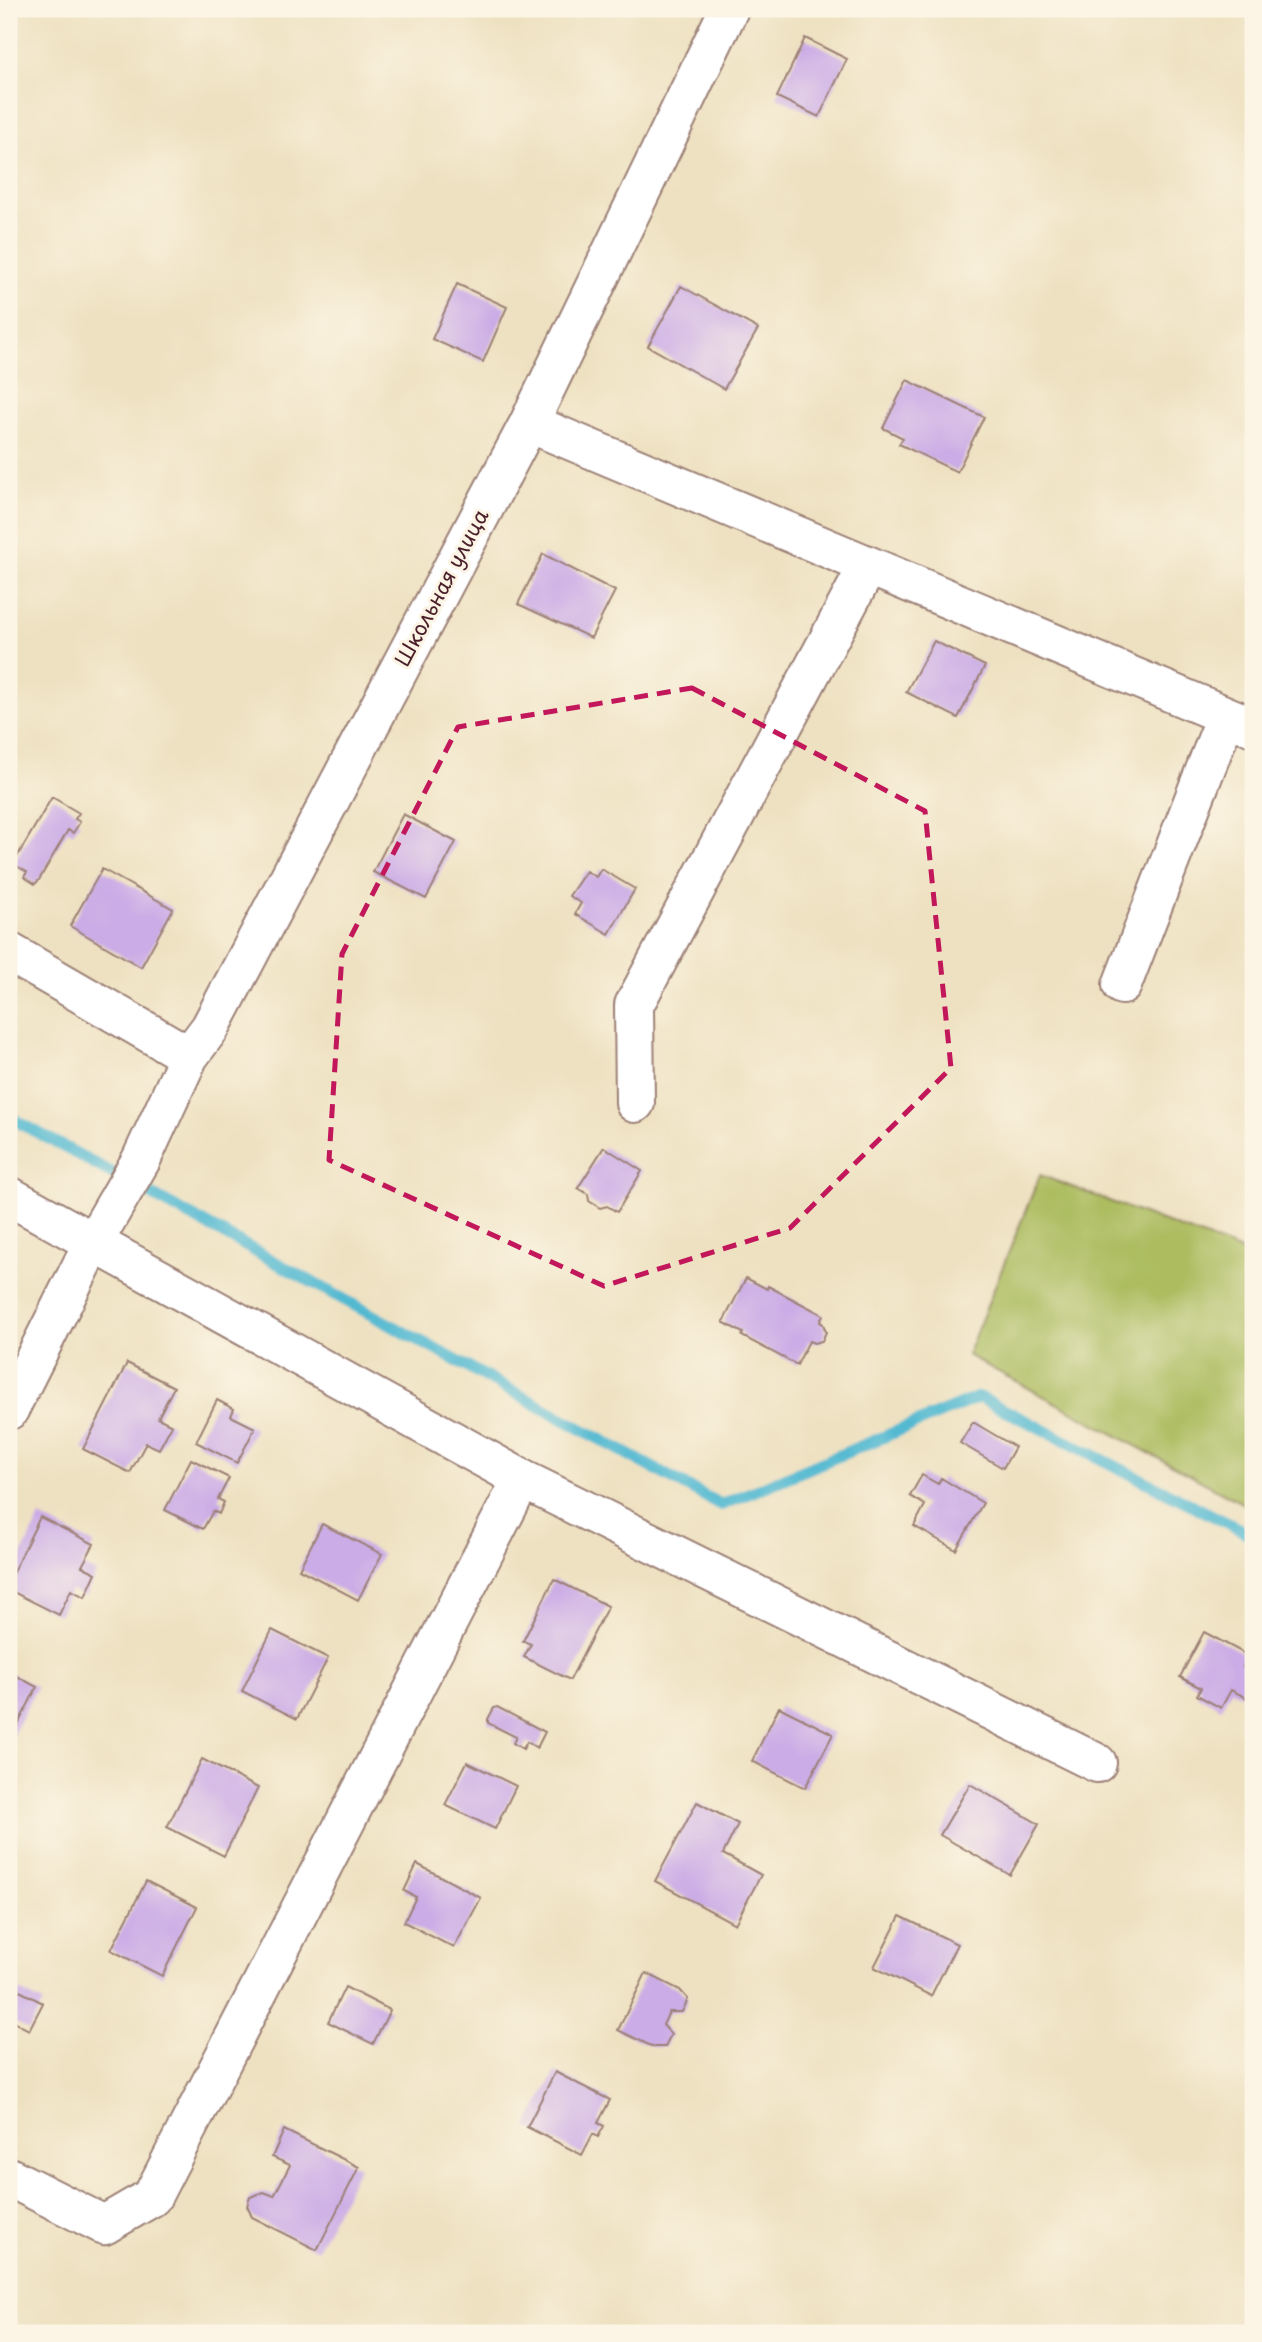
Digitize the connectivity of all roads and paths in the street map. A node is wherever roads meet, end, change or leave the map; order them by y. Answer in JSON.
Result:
{"nodes":[{"id":1,"x":729,"y":9,"type":"edge"},
{"id":2,"x":530,"y":423,"type":"junction"},
{"id":3,"x":869,"y":566,"type":"junction"},
{"id":4,"x":1240,"y":721,"type":"edge"},
{"id":5,"x":9,"y":952,"type":"edge"},
{"id":6,"x":1122,"y":985,"type":"dead end"},
{"id":7,"x":189,"y":1056,"type":"junction"},
{"id":8,"x":635,"y":1103,"type":"dead end"},
{"id":9,"x":9,"y":1196,"type":"edge"},
{"id":10,"x":102,"y":1227,"type":"junction"},
{"id":11,"x":9,"y":1410,"type":"edge"},
{"id":12,"x":522,"y":1479,"type":"junction"},
{"id":13,"x":1097,"y":1763,"type":"dead end"},
{"id":14,"x":9,"y":2177,"type":"edge"}],
"edges":[{"from":1,"to":2,"type":"street","name":"Школьная улица"},
{"from":2,"to":3,"type":"street"},
{"from":2,"to":7,"type":"street","name":"Школьная улица"},
{"from":3,"to":4,"type":"street"},
{"from":3,"to":8,"type":"street"},
{"from":4,"to":6,"type":"street"},
{"from":5,"to":7,"type":"street"},
{"from":7,"to":10,"type":"street","name":"Школьная улица"},
{"from":9,"to":10,"type":"street"},
{"from":10,"to":11,"type":"street"},
{"from":10,"to":12,"type":"street"},
{"from":12,"to":13,"type":"street"},
{"from":12,"to":14,"type":"street"}]}
